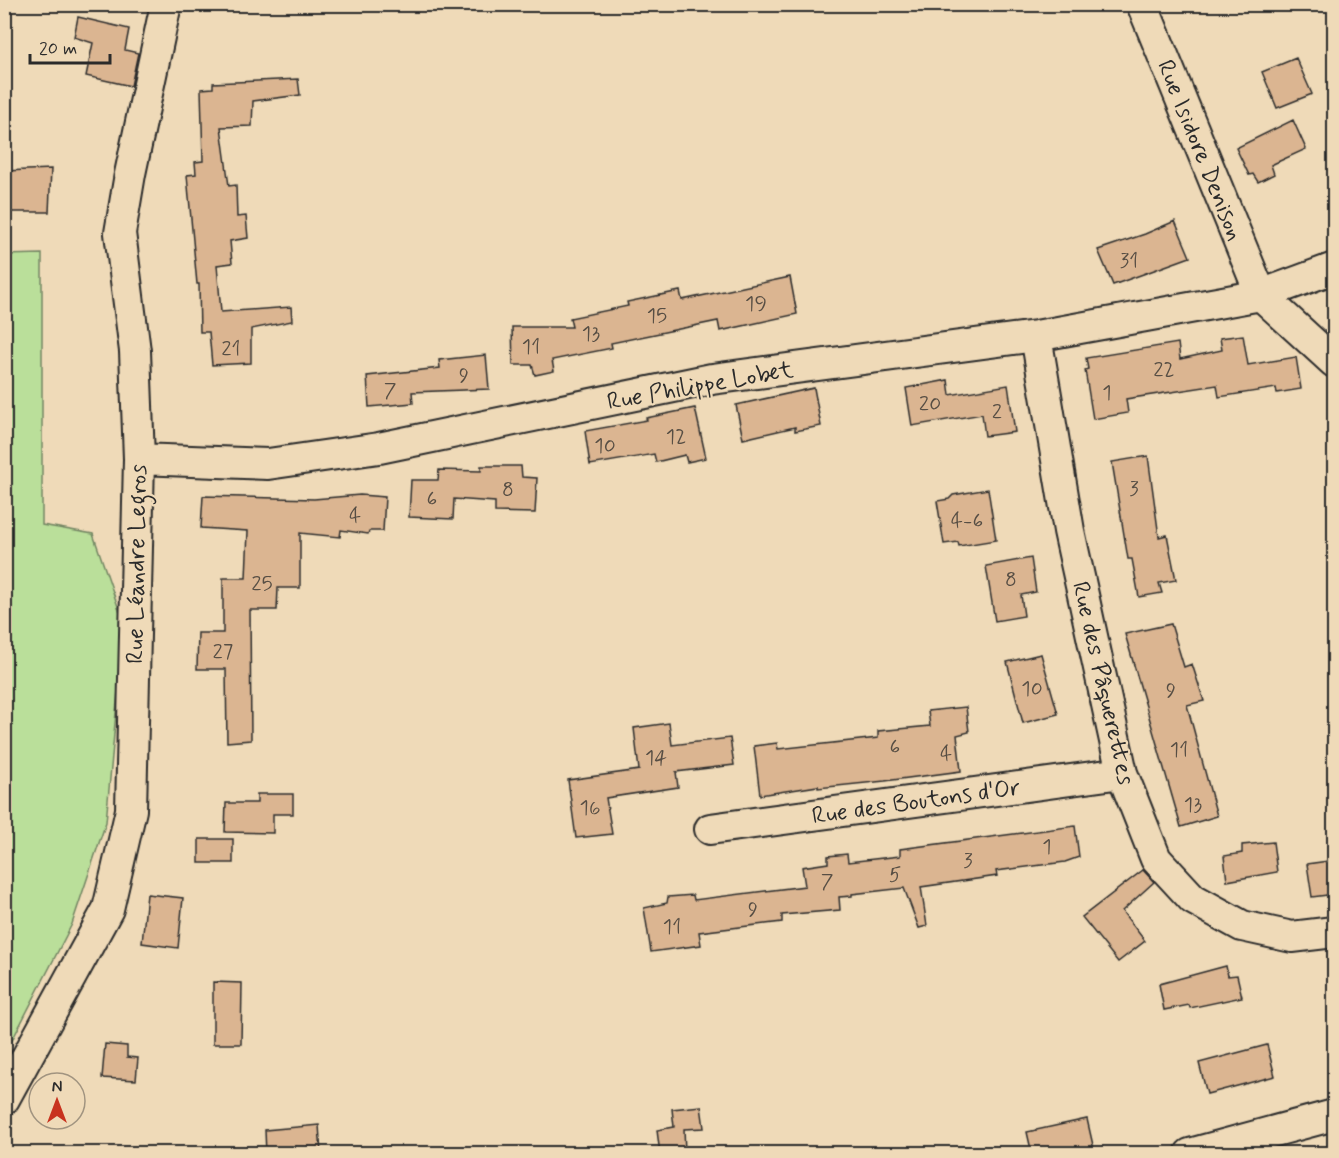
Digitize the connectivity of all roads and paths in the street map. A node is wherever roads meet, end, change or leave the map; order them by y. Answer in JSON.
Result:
{"nodes":[{"id":1,"x":166,"y":4,"type":"edge"},
{"id":2,"x":1142,"y":4,"type":"edge"},
{"id":3,"x":1335,"y":268,"type":"edge"},
{"id":4,"x":1261,"y":295,"type":"junction"},
{"id":5,"x":1036,"y":336,"type":"junction"},
{"id":6,"x":1335,"y":362,"type":"edge"},
{"id":7,"x":139,"y":459,"type":"junction"},
{"id":8,"x":1122,"y":773,"type":"junction"},
{"id":9,"x":710,"y":829,"type":"dead end"},
{"id":10,"x":1335,"y":932,"type":"edge"},
{"id":11,"x":4,"y":1099,"type":"edge"},
{"id":12,"x":1335,"y":1115,"type":"edge"},
{"id":13,"x":1190,"y":1154,"type":"edge"}],
"edges":[{"from":1,"to":7,"type":"street","name":"Rue Léandre Legros"},
{"from":2,"to":4,"type":"street","name":"Rue Isidore Denison"},
{"from":3,"to":4,"type":"street","name":"Rue Philippe Lobet"},
{"from":4,"to":5,"type":"street","name":"Rue Philippe Lobet"},
{"from":4,"to":6,"type":"street"},
{"from":5,"to":7,"type":"street","name":"Rue Philippe Lobet"},
{"from":5,"to":8,"type":"street","name":"Rue des Pâquerettes"},
{"from":7,"to":11,"type":"street","name":"Rue Léandre Legros"},
{"from":8,"to":9,"type":"street","name":"Rue des Boutons d'Or"},
{"from":8,"to":10,"type":"street","name":"Rue des Pâquerettes"},
{"from":12,"to":13,"type":"street"}]}
